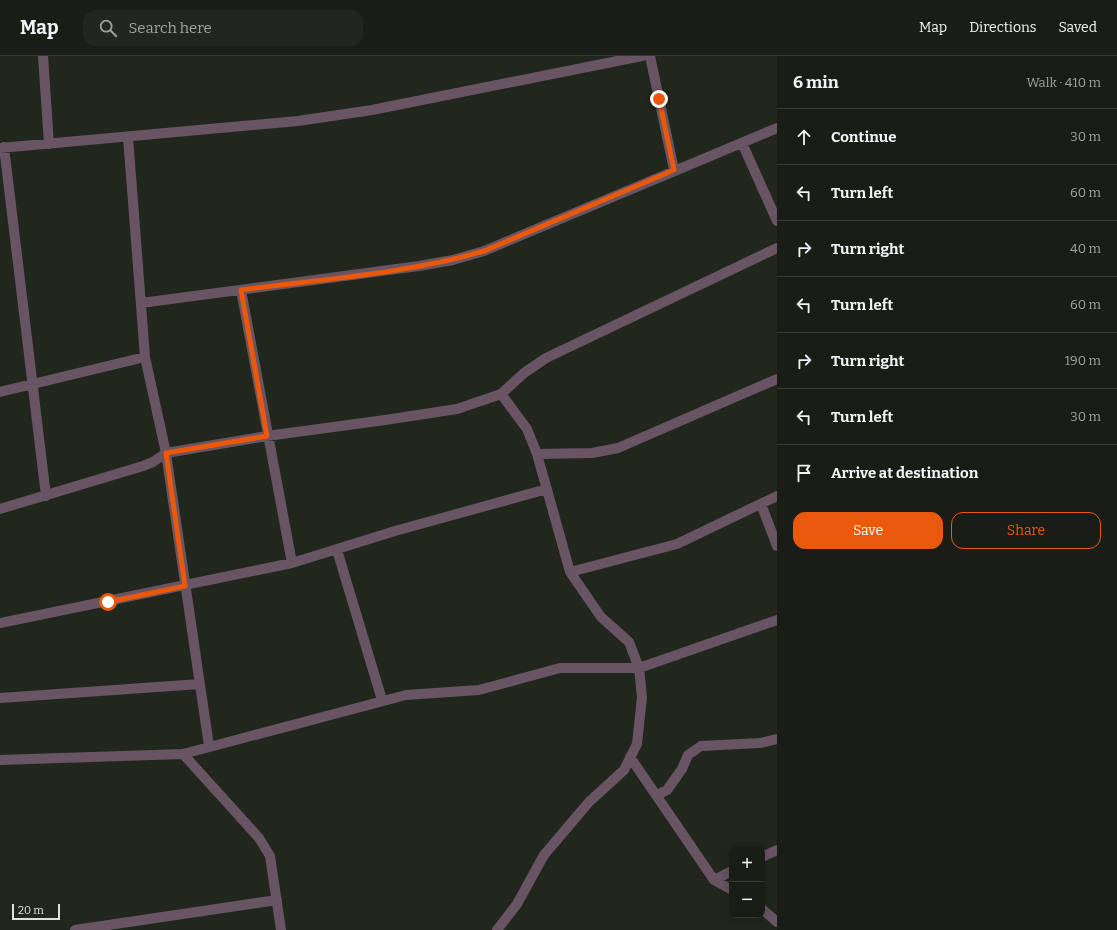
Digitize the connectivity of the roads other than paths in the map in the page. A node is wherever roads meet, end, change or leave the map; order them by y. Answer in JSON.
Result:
{"nodes":[{"id":1,"x":43,"y":56,"type":"edge"},
{"id":2,"x":642,"y":56,"type":"edge"},
{"id":3,"x":650,"y":56,"type":"edge"},
{"id":4,"x":777,"y":128,"type":"edge"},
{"id":5,"x":128,"y":137,"type":"junction"},
{"id":6,"x":742,"y":143,"type":"junction"},
{"id":7,"x":49,"y":144,"type":"junction"},
{"id":8,"x":2,"y":148,"type":"edge"},
{"id":9,"x":674,"y":170,"type":"junction"},
{"id":10,"x":777,"y":221,"type":"edge"},
{"id":11,"x":777,"y":248,"type":"edge"},
{"id":12,"x":241,"y":290,"type":"junction"},
{"id":13,"x":141,"y":303,"type":"junction"},
{"id":14,"x":146,"y":357,"type":"junction"},
{"id":15,"x":777,"y":379,"type":"edge"},
{"id":16,"x":34,"y":384,"type":"junction"},
{"id":17,"x":0,"y":392,"type":"edge"},
{"id":18,"x":501,"y":394,"type":"junction"},
{"id":19,"x":267,"y":436,"type":"junction"},
{"id":20,"x":166,"y":453,"type":"junction"},
{"id":21,"x":537,"y":454,"type":"junction"},
{"id":22,"x":547,"y":489,"type":"junction"},
{"id":23,"x":46,"y":496,"type":"junction"},
{"id":24,"x":777,"y":496,"type":"edge"},
{"id":25,"x":761,"y":504,"type":"junction"},
{"id":26,"x":0,"y":509,"type":"edge"},
{"id":27,"x":777,"y":546,"type":"edge"},
{"id":28,"x":337,"y":550,"type":"junction"},
{"id":29,"x":292,"y":563,"type":"junction"},
{"id":30,"x":570,"y":572,"type":"junction"},
{"id":31,"x":185,"y":586,"type":"junction"},
{"id":32,"x":777,"y":620,"type":"edge"},
{"id":33,"x":0,"y":623,"type":"edge"},
{"id":34,"x":639,"y":668,"type":"junction"},
{"id":35,"x":200,"y":684,"type":"junction"},
{"id":36,"x":0,"y":698,"type":"edge"},
{"id":37,"x":382,"y":700,"type":"junction"},
{"id":38,"x":777,"y":739,"type":"edge"},
{"id":39,"x":209,"y":746,"type":"junction"},
{"id":40,"x":183,"y":754,"type":"junction"},
{"id":41,"x":630,"y":757,"type":"junction"},
{"id":42,"x":0,"y":760,"type":"edge"},
{"id":43,"x":657,"y":795,"type":"junction"},
{"id":44,"x":777,"y":850,"type":"edge"},
{"id":45,"x":765,"y":856,"type":"edge"},
{"id":46,"x":729,"y":872,"type":"edge"},
{"id":47,"x":714,"y":880,"type":"junction"},
{"id":48,"x":729,"y":888,"type":"edge"},
{"id":49,"x":276,"y":900,"type":"junction"},
{"id":50,"x":765,"y":912,"type":"edge"},
{"id":51,"x":777,"y":922,"type":"edge"},
{"id":52,"x":75,"y":930,"type":"edge"},
{"id":53,"x":281,"y":930,"type":"edge"},
{"id":54,"x":497,"y":930,"type":"edge"}],
"edges":[{"from":1,"to":7,"type":"street"},
{"from":2,"to":5,"type":"street"},
{"from":3,"to":9,"type":"street"},
{"from":4,"to":6,"type":"street"},
{"from":5,"to":7,"type":"street"},
{"from":5,"to":13,"type":"street"},
{"from":6,"to":9,"type":"street"},
{"from":6,"to":10,"type":"street"},
{"from":7,"to":8,"type":"street"},
{"from":8,"to":16,"type":"street"},
{"from":9,"to":12,"type":"street"},
{"from":11,"to":18,"type":"street"},
{"from":12,"to":13,"type":"street"},
{"from":12,"to":19,"type":"street"},
{"from":13,"to":14,"type":"street"},
{"from":14,"to":16,"type":"street"},
{"from":14,"to":20,"type":"street"},
{"from":15,"to":21,"type":"street"},
{"from":16,"to":17,"type":"street"},
{"from":16,"to":23,"type":"street"},
{"from":18,"to":19,"type":"street"},
{"from":18,"to":21,"type":"street"},
{"from":19,"to":20,"type":"street"},
{"from":19,"to":29,"type":"street"},
{"from":20,"to":23,"type":"street"},
{"from":20,"to":31,"type":"street"},
{"from":21,"to":22,"type":"street"},
{"from":22,"to":28,"type":"street"},
{"from":22,"to":30,"type":"street"},
{"from":23,"to":26,"type":"street"},
{"from":24,"to":25,"type":"street"},
{"from":25,"to":27,"type":"street"},
{"from":25,"to":30,"type":"street"},
{"from":28,"to":29,"type":"street"},
{"from":28,"to":37,"type":"street"},
{"from":29,"to":31,"type":"street"},
{"from":30,"to":34,"type":"street"},
{"from":31,"to":33,"type":"street"},
{"from":31,"to":35,"type":"street"},
{"from":32,"to":34,"type":"street"},
{"from":34,"to":37,"type":"street"},
{"from":34,"to":41,"type":"street"},
{"from":35,"to":36,"type":"street"},
{"from":35,"to":39,"type":"street"},
{"from":37,"to":39,"type":"street"},
{"from":38,"to":43,"type":"street"},
{"from":39,"to":40,"type":"street"},
{"from":40,"to":42,"type":"street"},
{"from":40,"to":49,"type":"street"},
{"from":41,"to":43,"type":"street"},
{"from":41,"to":54,"type":"street"},
{"from":43,"to":47,"type":"street"},
{"from":44,"to":45,"type":"street"},
{"from":46,"to":47,"type":"street"},
{"from":47,"to":48,"type":"street"},
{"from":49,"to":52,"type":"street"},
{"from":49,"to":53,"type":"street"},
{"from":50,"to":51,"type":"street"}]}
